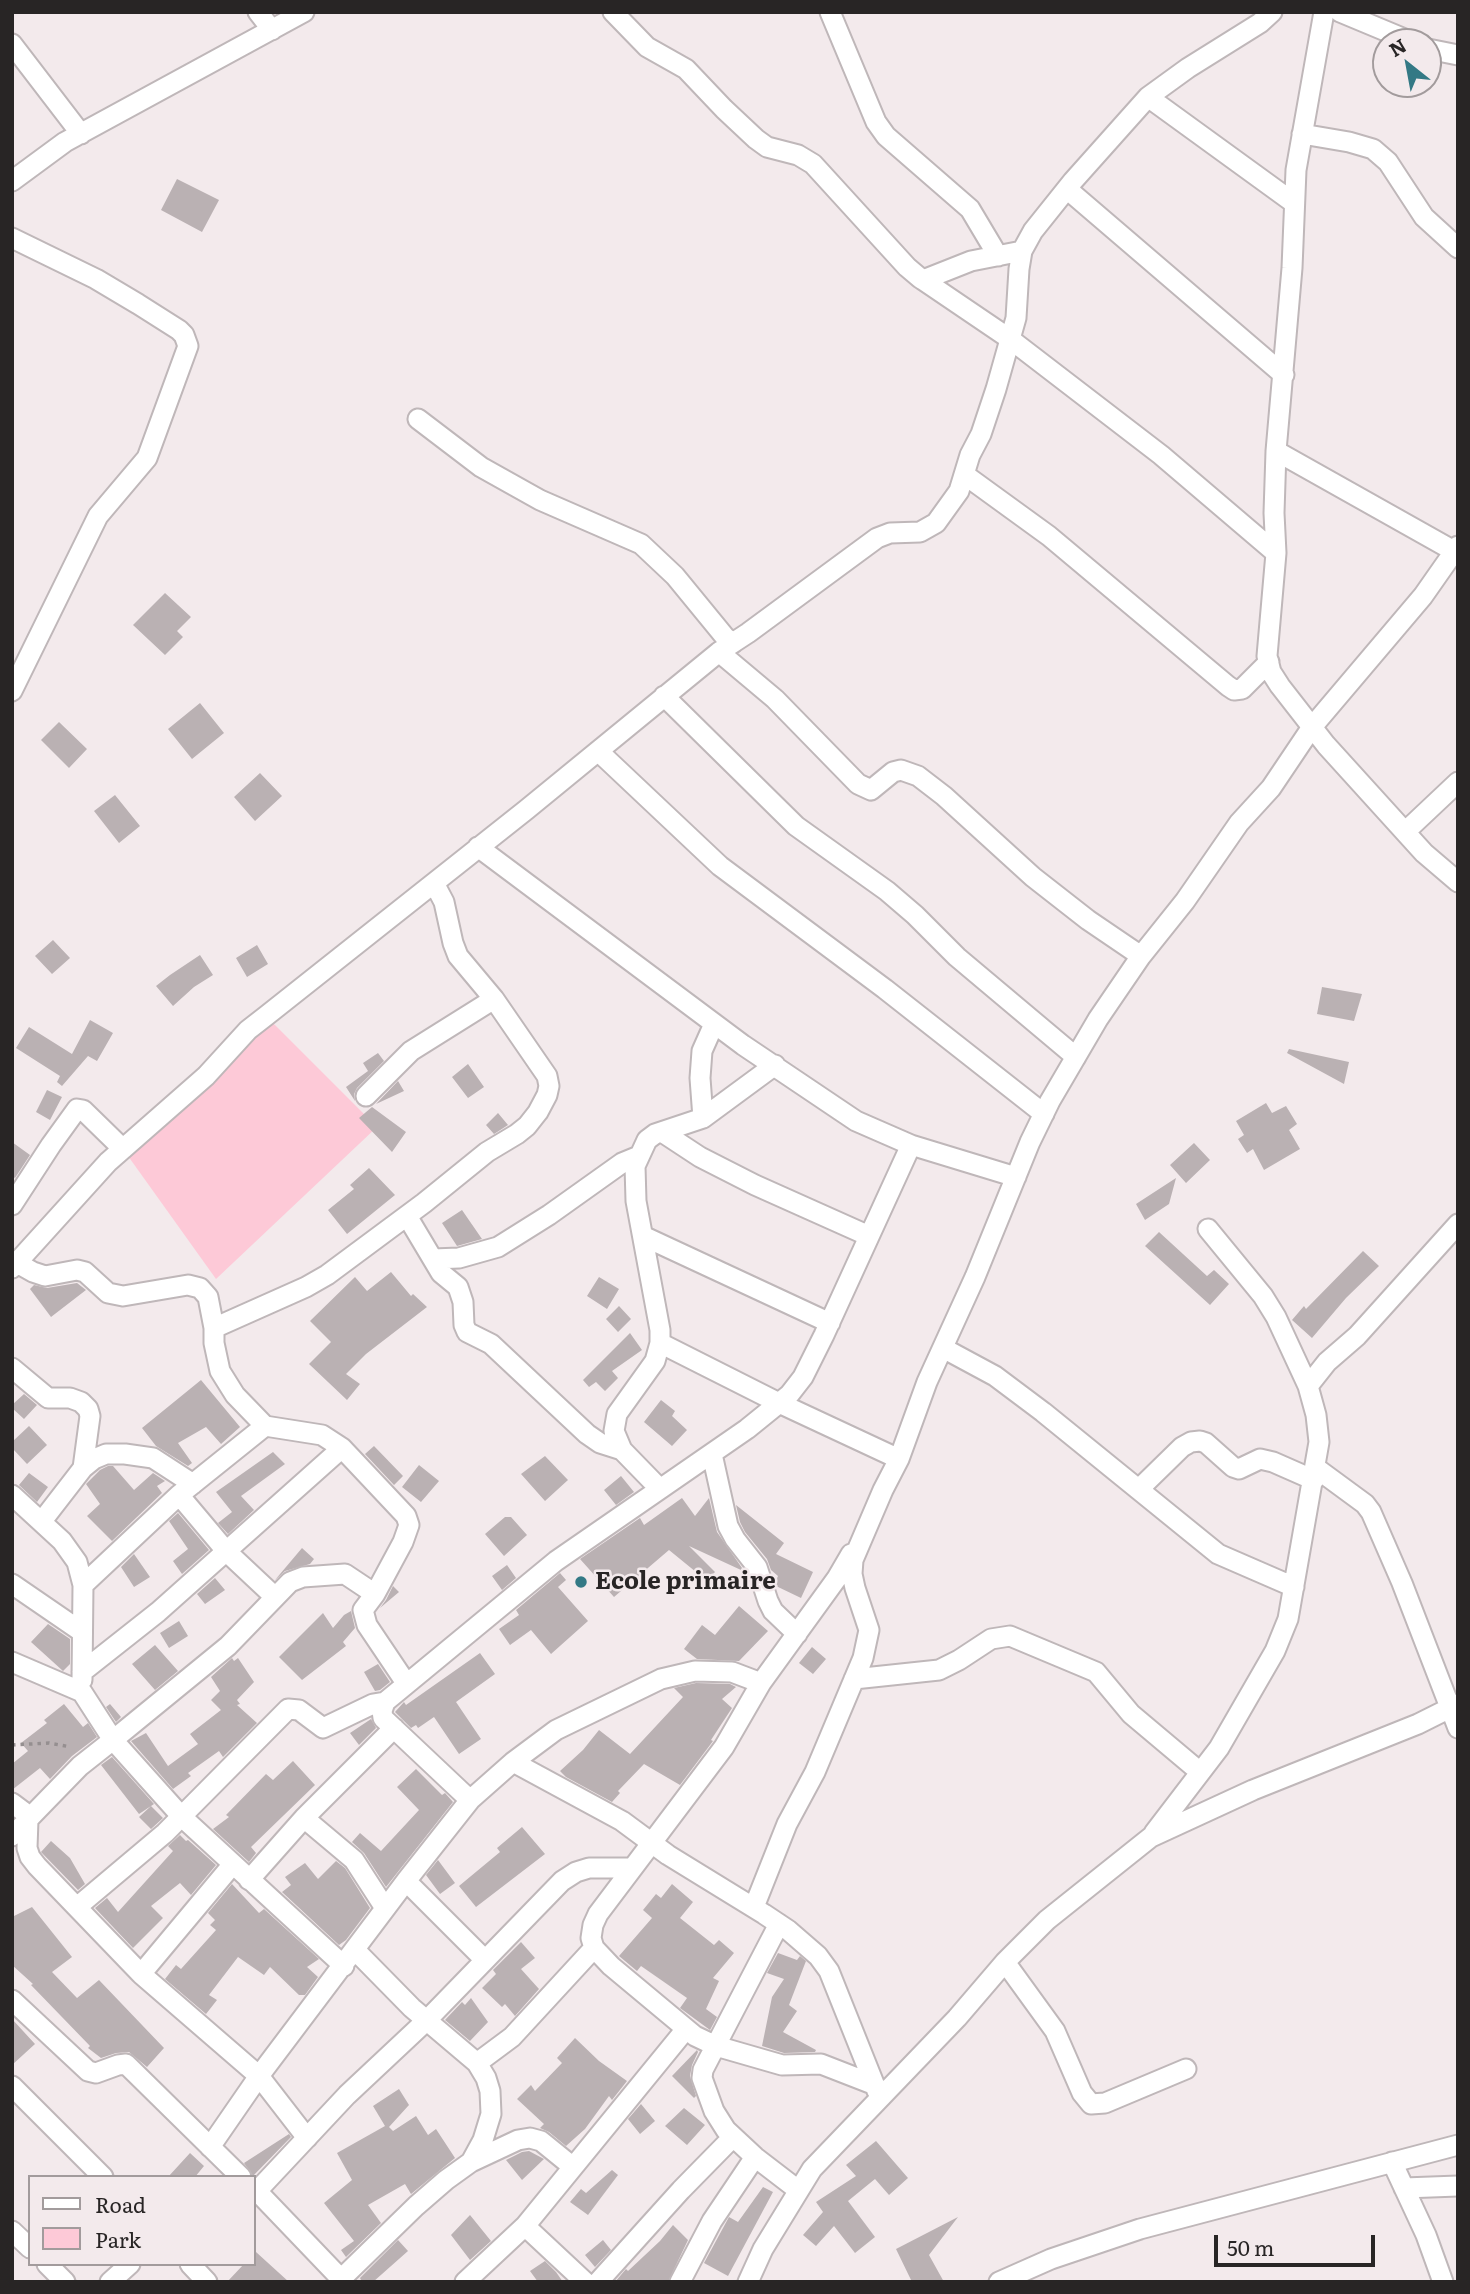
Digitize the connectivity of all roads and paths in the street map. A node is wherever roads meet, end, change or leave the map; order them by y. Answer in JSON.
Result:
{"nodes":[{"id":1,"x":258,"y":12,"type":"edge"},
{"id":2,"x":304,"y":12,"type":"edge"},
{"id":3,"x":613,"y":12,"type":"edge"},
{"id":4,"x":830,"y":12,"type":"edge"},
{"id":5,"x":1272,"y":12,"type":"edge"},
{"id":6,"x":1324,"y":12,"type":"edge"},
{"id":7,"x":1340,"y":12,"type":"edge"},
{"id":8,"x":1378,"y":28,"type":"edge"},
{"id":9,"x":272,"y":30,"type":"junction"},
{"id":10,"x":12,"y":44,"type":"edge"},
{"id":11,"x":1149,"y":97,"type":"junction"},
{"id":12,"x":81,"y":134,"type":"junction"},
{"id":13,"x":1302,"y":134,"type":"junction"},
{"id":14,"x":12,"y":181,"type":"edge"},
{"id":15,"x":1067,"y":189,"type":"junction"},
{"id":16,"x":1294,"y":203,"type":"junction"},
{"id":17,"x":12,"y":238,"type":"edge"},
{"id":18,"x":1458,"y":248,"type":"edge"},
{"id":19,"x":1022,"y":251,"type":"junction"},
{"id":20,"x":998,"y":256,"type":"junction"},
{"id":21,"x":923,"y":280,"type":"junction"},
{"id":22,"x":1010,"y":339,"type":"junction"},
{"id":23,"x":1284,"y":375,"type":"junction"},
{"id":24,"x":418,"y":419,"type":"dead end"},
{"id":25,"x":1276,"y":451,"type":"junction"},
{"id":26,"x":965,"y":475,"type":"junction"},
{"id":27,"x":1456,"y":548,"type":"edge"},
{"id":28,"x":1276,"y":553,"type":"junction"},
{"id":29,"x":726,"y":647,"type":"junction"},
{"id":30,"x":1269,"y":662,"type":"junction"},
{"id":31,"x":12,"y":691,"type":"edge"},
{"id":32,"x":664,"y":696,"type":"junction"},
{"id":33,"x":1312,"y":727,"type":"junction"},
{"id":34,"x":598,"y":751,"type":"junction"},
{"id":35,"x":1458,"y":782,"type":"edge"},
{"id":36,"x":1406,"y":831,"type":"junction"},
{"id":37,"x":478,"y":847,"type":"junction"},
{"id":38,"x":1455,"y":877,"type":"edge"},
{"id":39,"x":434,"y":883,"type":"junction"},
{"id":40,"x":1141,"y":956,"type":"junction"},
{"id":41,"x":494,"y":999,"type":"junction"},
{"id":42,"x":714,"y":1024,"type":"junction"},
{"id":43,"x":1076,"y":1057,"type":"junction"},
{"id":44,"x":775,"y":1065,"type":"junction"},
{"id":45,"x":366,"y":1096,"type":"dead end"},
{"id":46,"x":1044,"y":1114,"type":"junction"},
{"id":47,"x":704,"y":1118,"type":"junction"},
{"id":48,"x":662,"y":1132,"type":"junction"},
{"id":49,"x":911,"y":1144,"type":"junction"},
{"id":50,"x":124,"y":1149,"type":"junction"},
{"id":51,"x":639,"y":1156,"type":"junction"},
{"id":52,"x":1016,"y":1177,"type":"junction"},
{"id":53,"x":12,"y":1205,"type":"edge"},
{"id":54,"x":407,"y":1216,"type":"junction"},
{"id":55,"x":1458,"y":1224,"type":"edge"},
{"id":56,"x":1208,"y":1229,"type":"dead end"},
{"id":57,"x":643,"y":1236,"type":"junction"},
{"id":58,"x":869,"y":1236,"type":"junction"},
{"id":59,"x":1450,"y":1244,"type":"edge"},
{"id":60,"x":433,"y":1259,"type":"junction"},
{"id":61,"x":15,"y":1265,"type":"edge"},
{"id":62,"x":830,"y":1323,"type":"junction"},
{"id":63,"x":214,"y":1328,"type":"junction"},
{"id":64,"x":660,"y":1343,"type":"junction"},
{"id":65,"x":943,"y":1348,"type":"junction"},
{"id":66,"x":12,"y":1368,"type":"edge"},
{"id":67,"x":1308,"y":1386,"type":"junction"},
{"id":68,"x":779,"y":1403,"type":"junction"},
{"id":69,"x":265,"y":1426,"type":"junction"},
{"id":70,"x":342,"y":1448,"type":"junction"},
{"id":71,"x":622,"y":1450,"type":"junction"},
{"id":72,"x":712,"y":1454,"type":"junction"},
{"id":73,"x":899,"y":1459,"type":"junction"},
{"id":74,"x":83,"y":1468,"type":"junction"},
{"id":75,"x":1315,"y":1474,"type":"junction"},
{"id":76,"x":659,"y":1489,"type":"junction"},
{"id":77,"x":1139,"y":1489,"type":"junction"},
{"id":78,"x":186,"y":1490,"type":"junction"},
{"id":79,"x":12,"y":1495,"type":"edge"},
{"id":80,"x":42,"y":1521,"type":"junction"},
{"id":81,"x":864,"y":1532,"type":"junction"},
{"id":82,"x":227,"y":1552,"type":"junction"},
{"id":83,"x":12,"y":1584,"type":"edge"},
{"id":84,"x":83,"y":1585,"type":"junction"},
{"id":85,"x":1294,"y":1587,"type":"junction"},
{"id":86,"x":374,"y":1594,"type":"junction"},
{"id":87,"x":275,"y":1597,"type":"junction"},
{"id":88,"x":82,"y":1632,"type":"junction"},
{"id":89,"x":797,"y":1634,"type":"junction"},
{"id":90,"x":12,"y":1662,"type":"edge"},
{"id":91,"x":854,"y":1679,"type":"junction"},
{"id":92,"x":82,"y":1682,"type":"junction"},
{"id":93,"x":406,"y":1683,"type":"junction"},
{"id":94,"x":761,"y":1684,"type":"junction"},
{"id":95,"x":385,"y":1702,"type":"junction"},
{"id":96,"x":1454,"y":1706,"type":"edge"},
{"id":97,"x":394,"y":1728,"type":"junction"},
{"id":98,"x":1458,"y":1728,"type":"edge"},
{"id":99,"x":12,"y":1745,"type":"edge"},
{"id":100,"x":105,"y":1746,"type":"junction"},
{"id":101,"x":513,"y":1762,"type":"junction"},
{"id":102,"x":1200,"y":1772,"type":"junction"},
{"id":103,"x":470,"y":1800,"type":"junction"},
{"id":104,"x":12,"y":1803,"type":"edge"},
{"id":105,"x":182,"y":1816,"type":"junction"},
{"id":106,"x":304,"y":1818,"type":"junction"},
{"id":107,"x":28,"y":1820,"type":"junction"},
{"id":108,"x":12,"y":1836,"type":"edge"},
{"id":109,"x":1151,"y":1837,"type":"junction"},
{"id":110,"x":652,"y":1841,"type":"junction"},
{"id":111,"x":233,"y":1864,"type":"junction"},
{"id":112,"x":632,"y":1868,"type":"junction"},
{"id":113,"x":250,"y":1880,"type":"junction"},
{"id":114,"x":406,"y":1881,"type":"junction"},
{"id":115,"x":77,"y":1907,"type":"junction"},
{"id":116,"x":754,"y":1907,"type":"junction"},
{"id":117,"x":385,"y":1908,"type":"junction"},
{"id":118,"x":779,"y":1924,"type":"junction"},
{"id":119,"x":594,"y":1948,"type":"junction"},
{"id":120,"x":349,"y":1958,"type":"junction"},
{"id":121,"x":484,"y":1958,"type":"junction"},
{"id":122,"x":1005,"y":1962,"type":"junction"},
{"id":123,"x":141,"y":1974,"type":"junction"},
{"id":124,"x":12,"y":2000,"type":"edge"},
{"id":125,"x":427,"y":2020,"type":"junction"},
{"id":126,"x":686,"y":2029,"type":"junction"},
{"id":127,"x":716,"y":2046,"type":"junction"},
{"id":128,"x":477,"y":2063,"type":"junction"},
{"id":129,"x":1186,"y":2069,"type":"dead end"},
{"id":130,"x":259,"y":2077,"type":"junction"},
{"id":131,"x":12,"y":2086,"type":"edge"},
{"id":132,"x":877,"y":2091,"type":"junction"},
{"id":133,"x":733,"y":2137,"type":"junction"},
{"id":134,"x":307,"y":2138,"type":"junction"},
{"id":135,"x":1458,"y":2146,"type":"edge"},
{"id":136,"x":210,"y":2147,"type":"junction"},
{"id":137,"x":755,"y":2157,"type":"junction"},
{"id":138,"x":471,"y":2162,"type":"junction"},
{"id":139,"x":1392,"y":2162,"type":"junction"},
{"id":140,"x":573,"y":2166,"type":"junction"},
{"id":141,"x":101,"y":2175,"type":"edge"},
{"id":142,"x":234,"y":2175,"type":"edge"},
{"id":143,"x":1458,"y":2186,"type":"edge"},
{"id":144,"x":1404,"y":2188,"type":"junction"},
{"id":145,"x":256,"y":2189,"type":"edge"},
{"id":146,"x":798,"y":2190,"type":"junction"},
{"id":147,"x":256,"y":2191,"type":"edge"},
{"id":148,"x":525,"y":2226,"type":"junction"},
{"id":149,"x":12,"y":2231,"type":"edge"},
{"id":150,"x":28,"y":2246,"type":"edge"},
{"id":151,"x":49,"y":2266,"type":"edge"},
{"id":152,"x":128,"y":2266,"type":"edge"},
{"id":153,"x":192,"y":2266,"type":"edge"},
{"id":154,"x":343,"y":2280,"type":"edge"},
{"id":155,"x":65,"y":2282,"type":"edge"},
{"id":156,"x":110,"y":2282,"type":"edge"},
{"id":157,"x":207,"y":2282,"type":"edge"},
{"id":158,"x":465,"y":2282,"type":"edge"},
{"id":159,"x":585,"y":2282,"type":"edge"},
{"id":160,"x":598,"y":2282,"type":"edge"},
{"id":161,"x":680,"y":2282,"type":"edge"},
{"id":162,"x":748,"y":2282,"type":"edge"},
{"id":163,"x":999,"y":2282,"type":"edge"},
{"id":164,"x":1443,"y":2282,"type":"edge"}],
"edges":[{"from":1,"to":9,"type":"street"},
{"from":2,"to":9,"type":"street"},
{"from":3,"to":21,"type":"street"},
{"from":4,"to":20,"type":"street"},
{"from":5,"to":11,"type":"street"},
{"from":6,"to":13,"type":"street"},
{"from":7,"to":8,"type":"street"},
{"from":9,"to":12,"type":"street"},
{"from":10,"to":12,"type":"street"},
{"from":11,"to":15,"type":"street"},
{"from":11,"to":16,"type":"street"},
{"from":12,"to":14,"type":"street"},
{"from":13,"to":16,"type":"street"},
{"from":13,"to":18,"type":"street"},
{"from":15,"to":19,"type":"street"},
{"from":15,"to":23,"type":"street"},
{"from":16,"to":23,"type":"street"},
{"from":17,"to":31,"type":"street"},
{"from":19,"to":20,"type":"street"},
{"from":19,"to":22,"type":"street"},
{"from":20,"to":21,"type":"street"},
{"from":21,"to":22,"type":"street"},
{"from":22,"to":26,"type":"street"},
{"from":22,"to":28,"type":"street"},
{"from":23,"to":25,"type":"street"},
{"from":24,"to":29,"type":"street"},
{"from":25,"to":27,"type":"street"},
{"from":25,"to":28,"type":"street"},
{"from":26,"to":29,"type":"street"},
{"from":26,"to":30,"type":"street"},
{"from":27,"to":33,"type":"street"},
{"from":28,"to":30,"type":"street"},
{"from":29,"to":32,"type":"street"},
{"from":29,"to":40,"type":"street"},
{"from":30,"to":33,"type":"street"},
{"from":32,"to":34,"type":"street"},
{"from":32,"to":43,"type":"street"},
{"from":33,"to":36,"type":"street"},
{"from":33,"to":40,"type":"street"},
{"from":34,"to":37,"type":"street"},
{"from":34,"to":46,"type":"street"},
{"from":35,"to":36,"type":"street"},
{"from":36,"to":38,"type":"street"},
{"from":37,"to":39,"type":"street"},
{"from":37,"to":42,"type":"street"},
{"from":39,"to":41,"type":"street"},
{"from":39,"to":50,"type":"street"},
{"from":40,"to":43,"type":"street"},
{"from":41,"to":45,"type":"street"},
{"from":41,"to":54,"type":"street"},
{"from":42,"to":44,"type":"street"},
{"from":42,"to":47,"type":"street"},
{"from":43,"to":46,"type":"street"},
{"from":44,"to":47,"type":"street"},
{"from":44,"to":49,"type":"street"},
{"from":46,"to":52,"type":"street"},
{"from":47,"to":48,"type":"street"},
{"from":48,"to":51,"type":"street"},
{"from":48,"to":58,"type":"street"},
{"from":49,"to":52,"type":"street"},
{"from":49,"to":58,"type":"street"},
{"from":50,"to":53,"type":"street"},
{"from":50,"to":61,"type":"street"},
{"from":51,"to":57,"type":"street"},
{"from":51,"to":60,"type":"street"},
{"from":52,"to":65,"type":"street"},
{"from":54,"to":60,"type":"street"},
{"from":54,"to":63,"type":"street"},
{"from":55,"to":59,"type":"street"},
{"from":56,"to":67,"type":"street"},
{"from":57,"to":62,"type":"street"},
{"from":57,"to":64,"type":"street"},
{"from":58,"to":62,"type":"street"},
{"from":59,"to":67,"type":"street"},
{"from":60,"to":71,"type":"street"},
{"from":61,"to":63,"type":"street"},
{"from":62,"to":68,"type":"street"},
{"from":63,"to":69,"type":"street"},
{"from":64,"to":68,"type":"street"},
{"from":64,"to":71,"type":"street"},
{"from":65,"to":73,"type":"street"},
{"from":65,"to":77,"type":"street"},
{"from":66,"to":74,"type":"street"},
{"from":67,"to":75,"type":"street"},
{"from":68,"to":72,"type":"street"},
{"from":68,"to":73,"type":"street"},
{"from":69,"to":70,"type":"street"},
{"from":69,"to":78,"type":"street"},
{"from":70,"to":82,"type":"street"},
{"from":70,"to":86,"type":"street"},
{"from":71,"to":76,"type":"street"},
{"from":72,"to":76,"type":"street"},
{"from":72,"to":89,"type":"street"},
{"from":73,"to":81,"type":"street"},
{"from":74,"to":78,"type":"street"},
{"from":74,"to":80,"type":"street"},
{"from":75,"to":77,"type":"street"},
{"from":75,"to":85,"type":"street"},
{"from":75,"to":96,"type":"street"},
{"from":76,"to":93,"type":"street"},
{"from":77,"to":85,"type":"street"},
{"from":78,"to":82,"type":"street"},
{"from":78,"to":84,"type":"street"},
{"from":79,"to":80,"type":"street"},
{"from":80,"to":84,"type":"street"},
{"from":81,"to":89,"type":"street"},
{"from":81,"to":91,"type":"street"},
{"from":82,"to":87,"type":"street"},
{"from":82,"to":92,"type":"street"},
{"from":83,"to":88,"type":"street"},
{"from":84,"to":88,"type":"street"},
{"from":85,"to":102,"type":"street"},
{"from":86,"to":87,"type":"street"},
{"from":86,"to":93,"type":"street"},
{"from":87,"to":100,"type":"street"},
{"from":88,"to":92,"type":"street"},
{"from":89,"to":94,"type":"street"},
{"from":90,"to":92,"type":"street"},
{"from":91,"to":102,"type":"street"},
{"from":91,"to":116,"type":"street"},
{"from":92,"to":100,"type":"street"},
{"from":93,"to":95,"type":"street"},
{"from":94,"to":101,"type":"street"},
{"from":94,"to":110,"type":"street"},
{"from":95,"to":97,"type":"street"},
{"from":95,"to":105,"type":"street"},
{"from":96,"to":98,"type":"street"},
{"from":96,"to":109,"type":"street"},
{"from":97,"to":103,"type":"street"},
{"from":97,"to":106,"type":"street"},
{"from":99,"to":100,"type":"path"},
{"from":100,"to":105,"type":"street"},
{"from":100,"to":107,"type":"street"},
{"from":101,"to":103,"type":"street"},
{"from":101,"to":110,"type":"street"},
{"from":102,"to":109,"type":"street"},
{"from":103,"to":114,"type":"street"},
{"from":104,"to":107,"type":"street"},
{"from":105,"to":111,"type":"street"},
{"from":105,"to":115,"type":"street"},
{"from":106,"to":113,"type":"street"},
{"from":106,"to":117,"type":"street"},
{"from":107,"to":108,"type":"street"},
{"from":107,"to":115,"type":"street"},
{"from":109,"to":122,"type":"street"},
{"from":110,"to":112,"type":"street"},
{"from":110,"to":116,"type":"street"},
{"from":111,"to":113,"type":"street"},
{"from":111,"to":123,"type":"street"},
{"from":112,"to":119,"type":"street"},
{"from":112,"to":121,"type":"street"},
{"from":113,"to":120,"type":"street"},
{"from":114,"to":117,"type":"street"},
{"from":114,"to":121,"type":"street"},
{"from":115,"to":123,"type":"street"},
{"from":116,"to":118,"type":"street"},
{"from":117,"to":120,"type":"street"},
{"from":118,"to":127,"type":"street"},
{"from":118,"to":132,"type":"street"},
{"from":119,"to":126,"type":"street"},
{"from":119,"to":128,"type":"street"},
{"from":120,"to":125,"type":"street"},
{"from":120,"to":130,"type":"street"},
{"from":121,"to":125,"type":"street"},
{"from":122,"to":129,"type":"street"},
{"from":122,"to":132,"type":"street"},
{"from":123,"to":130,"type":"street"},
{"from":124,"to":136,"type":"street"},
{"from":125,"to":128,"type":"street"},
{"from":125,"to":134,"type":"street"},
{"from":126,"to":127,"type":"street"},
{"from":126,"to":140,"type":"street"},
{"from":127,"to":132,"type":"street"},
{"from":127,"to":133,"type":"street"},
{"from":128,"to":138,"type":"street"},
{"from":130,"to":134,"type":"street"},
{"from":130,"to":136,"type":"street"},
{"from":131,"to":141,"type":"street"},
{"from":132,"to":146,"type":"street"},
{"from":133,"to":137,"type":"street"},
{"from":133,"to":160,"type":"street"},
{"from":134,"to":145,"type":"street"},
{"from":135,"to":139,"type":"street"},
{"from":136,"to":142,"type":"street"},
{"from":137,"to":146,"type":"street"},
{"from":137,"to":161,"type":"street"},
{"from":138,"to":140,"type":"street"},
{"from":138,"to":154,"type":"street"},
{"from":139,"to":144,"type":"street"},
{"from":139,"to":163,"type":"street"},
{"from":140,"to":148,"type":"street"},
{"from":143,"to":144,"type":"street"},
{"from":144,"to":164,"type":"street"},
{"from":146,"to":162,"type":"street"},
{"from":147,"to":154,"type":"street"},
{"from":148,"to":158,"type":"street"},
{"from":148,"to":159,"type":"street"},
{"from":149,"to":150,"type":"street"},
{"from":151,"to":155,"type":"street"},
{"from":152,"to":156,"type":"street"},
{"from":153,"to":157,"type":"street"}]}
